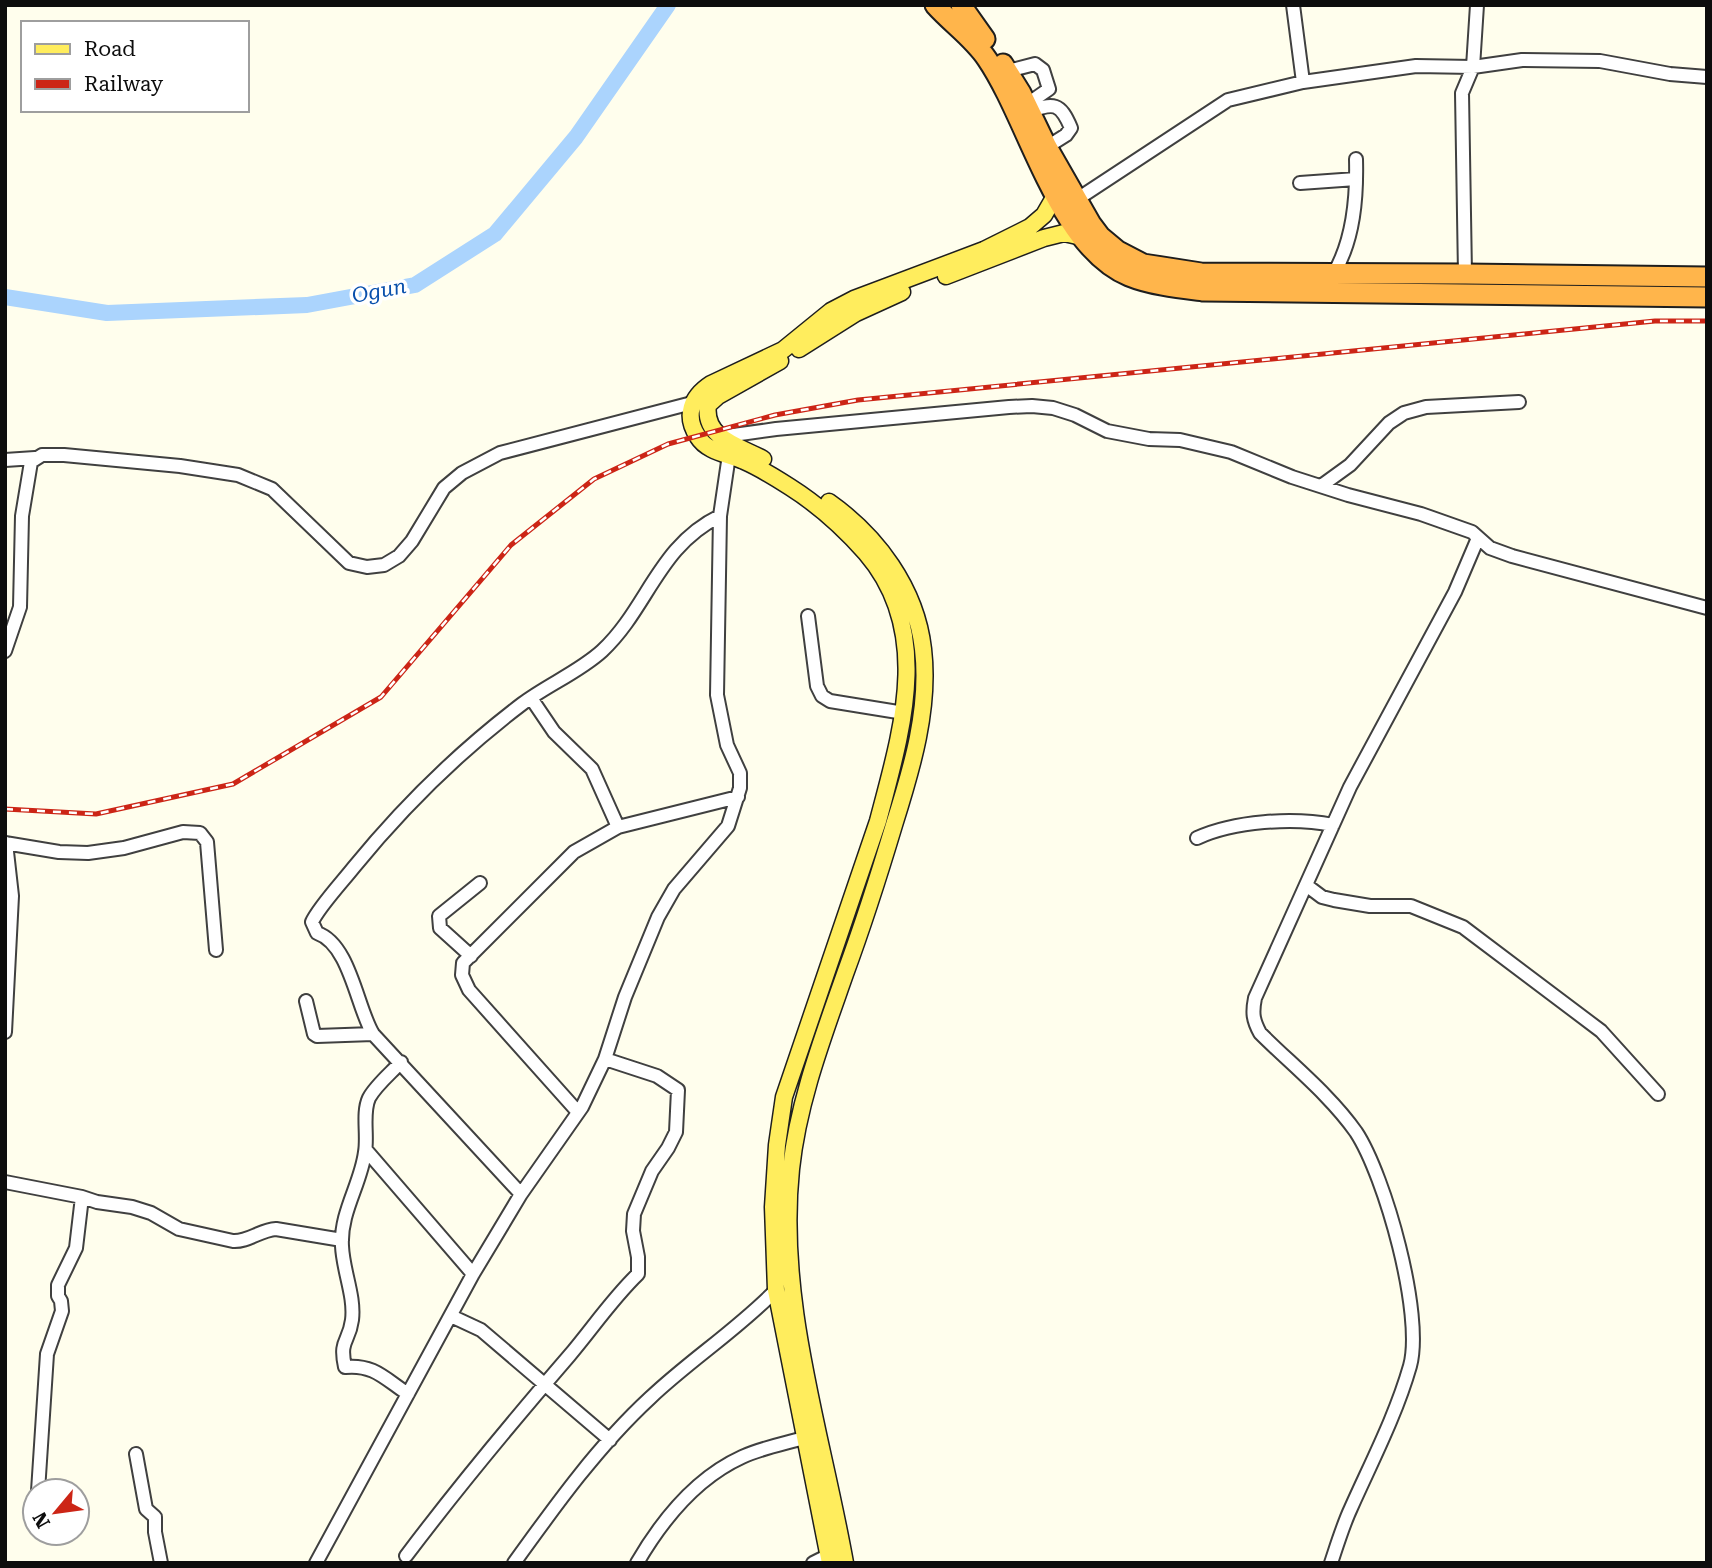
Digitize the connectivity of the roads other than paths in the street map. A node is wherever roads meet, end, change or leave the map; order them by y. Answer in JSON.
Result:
{"nodes":[{"id":1,"x":935,"y":5,"type":"edge"},
{"id":2,"x":961,"y":5,"type":"edge"},
{"id":3,"x":1293,"y":5,"type":"edge"},
{"id":4,"x":1478,"y":5,"type":"edge"},
{"id":5,"x":1473,"y":68,"type":"junction"},
{"id":6,"x":1007,"y":71,"type":"junction"},
{"id":7,"x":1707,"y":77,"type":"edge"},
{"id":8,"x":1303,"y":82,"type":"junction"},
{"id":9,"x":1028,"y":108,"type":"junction"},
{"id":10,"x":1047,"y":147,"type":"junction"},
{"id":11,"x":1356,"y":159,"type":"dead end"},
{"id":12,"x":1356,"y":179,"type":"junction"},
{"id":13,"x":1300,"y":183,"type":"dead end"},
{"id":14,"x":1055,"y":196,"type":"junction"},
{"id":15,"x":1076,"y":200,"type":"junction"},
{"id":16,"x":1082,"y":237,"type":"junction"},
{"id":17,"x":1334,"y":273,"type":"junction"},
{"id":18,"x":1465,"y":274,"type":"junction"},
{"id":19,"x":1707,"y":277,"type":"edge"},
{"id":20,"x":1261,"y":282,"type":"junction"},
{"id":21,"x":1707,"y":297,"type":"edge"},
{"id":22,"x":1519,"y":402,"type":"dead end"},
{"id":23,"x":692,"y":403,"type":"junction"},
{"id":24,"x":719,"y":437,"type":"junction"},
{"id":25,"x":729,"y":455,"type":"junction"},
{"id":26,"x":35,"y":458,"type":"junction"},
{"id":27,"x":5,"y":460,"type":"edge"},
{"id":28,"x":1321,"y":486,"type":"junction"},
{"id":29,"x":720,"y":516,"type":"junction"},
{"id":30,"x":1478,"y":538,"type":"junction"},
{"id":31,"x":1707,"y":608,"type":"edge"},
{"id":32,"x":808,"y":615,"type":"dead end"},
{"id":33,"x":5,"y":651,"type":"edge"},
{"id":34,"x":531,"y":698,"type":"junction"},
{"id":35,"x":925,"y":701,"type":"junction"},
{"id":36,"x":906,"y":705,"type":"junction"},
{"id":37,"x":738,"y":797,"type":"junction"},
{"id":38,"x":1333,"y":825,"type":"junction"},
{"id":39,"x":618,"y":827,"type":"junction"},
{"id":40,"x":1197,"y":838,"type":"dead end"},
{"id":41,"x":6,"y":843,"type":"edge"},
{"id":42,"x":480,"y":883,"type":"dead end"},
{"id":43,"x":1306,"y":886,"type":"junction"},
{"id":44,"x":216,"y":950,"type":"dead end"},
{"id":45,"x":471,"y":956,"type":"junction"},
{"id":46,"x":306,"y":1001,"type":"dead end"},
{"id":47,"x":5,"y":1032,"type":"edge"},
{"id":48,"x":373,"y":1034,"type":"junction"},
{"id":49,"x":605,"y":1059,"type":"junction"},
{"id":50,"x":401,"y":1062,"type":"junction"},
{"id":51,"x":1658,"y":1094,"type":"dead end"},
{"id":52,"x":577,"y":1111,"type":"junction"},
{"id":53,"x":366,"y":1150,"type":"junction"},
{"id":54,"x":5,"y":1182,"type":"edge"},
{"id":55,"x":521,"y":1194,"type":"junction"},
{"id":56,"x":82,"y":1197,"type":"junction"},
{"id":57,"x":342,"y":1240,"type":"junction"},
{"id":58,"x":473,"y":1274,"type":"junction"},
{"id":59,"x":776,"y":1290,"type":"junction"},
{"id":60,"x":451,"y":1315,"type":"junction"},
{"id":61,"x":544,"y":1384,"type":"junction"},
{"id":62,"x":408,"y":1394,"type":"junction"},
{"id":63,"x":804,"y":1438,"type":"junction"},
{"id":64,"x":610,"y":1440,"type":"junction"},
{"id":65,"x":136,"y":1454,"type":"dead end"},
{"id":66,"x":39,"y":1477,"type":"edge"},
{"id":67,"x":406,"y":1556,"type":"dead end"},
{"id":68,"x":829,"y":1559,"type":"edge"},
{"id":69,"x":161,"y":1563,"type":"edge"},
{"id":70,"x":316,"y":1563,"type":"edge"},
{"id":71,"x":514,"y":1563,"type":"edge"},
{"id":72,"x":637,"y":1563,"type":"edge"},
{"id":73,"x":813,"y":1563,"type":"edge"},
{"id":74,"x":845,"y":1563,"type":"edge"},
{"id":75,"x":1331,"y":1563,"type":"edge"}],
"edges":[{"from":1,"to":14,"type":"highway"},
{"from":2,"to":6,"type":"highway"},
{"from":3,"to":8,"type":"street"},
{"from":4,"to":5,"type":"street"},
{"from":5,"to":7,"type":"street"},
{"from":5,"to":8,"type":"street"},
{"from":5,"to":18,"type":"street"},
{"from":6,"to":9,"type":"highway"},
{"from":6,"to":9,"type":"street"},
{"from":8,"to":15,"type":"street"},
{"from":9,"to":10,"type":"highway"},
{"from":9,"to":10,"type":"street"},
{"from":10,"to":15,"type":"highway"},
{"from":11,"to":12,"type":"street"},
{"from":12,"to":13,"type":"street"},
{"from":12,"to":17,"type":"street"},
{"from":14,"to":16,"type":"highway"},
{"from":14,"to":23,"type":"main road"},
{"from":15,"to":20,"type":"highway"},
{"from":16,"to":20,"type":"highway"},
{"from":16,"to":24,"type":"main road"},
{"from":17,"to":18,"type":"highway"},
{"from":17,"to":20,"type":"highway"},
{"from":18,"to":19,"type":"highway"},
{"from":20,"to":21,"type":"highway"},
{"from":22,"to":28,"type":"street"},
{"from":23,"to":25,"type":"main road"},
{"from":23,"to":26,"type":"street"},
{"from":24,"to":28,"type":"street"},
{"from":24,"to":35,"type":"main road"},
{"from":25,"to":29,"type":"street"},
{"from":25,"to":36,"type":"main road"},
{"from":26,"to":27,"type":"street"},
{"from":26,"to":33,"type":"street"},
{"from":28,"to":30,"type":"street"},
{"from":29,"to":34,"type":"street"},
{"from":29,"to":37,"type":"street"},
{"from":30,"to":31,"type":"street"},
{"from":30,"to":38,"type":"street"},
{"from":32,"to":36,"type":"street"},
{"from":34,"to":39,"type":"street"},
{"from":34,"to":48,"type":"street"},
{"from":35,"to":36,"type":"main road"},
{"from":35,"to":74,"type":"main road"},
{"from":36,"to":59,"type":"main road"},
{"from":37,"to":39,"type":"street"},
{"from":37,"to":49,"type":"street"},
{"from":38,"to":40,"type":"street"},
{"from":38,"to":43,"type":"street"},
{"from":39,"to":45,"type":"street"},
{"from":41,"to":44,"type":"street"},
{"from":41,"to":47,"type":"street"},
{"from":42,"to":45,"type":"street"},
{"from":43,"to":51,"type":"street"},
{"from":43,"to":75,"type":"street"},
{"from":45,"to":52,"type":"street"},
{"from":46,"to":48,"type":"street"},
{"from":48,"to":50,"type":"street"},
{"from":49,"to":52,"type":"street"},
{"from":49,"to":61,"type":"street"},
{"from":50,"to":53,"type":"street"},
{"from":50,"to":55,"type":"street"},
{"from":52,"to":55,"type":"street"},
{"from":53,"to":57,"type":"street"},
{"from":53,"to":58,"type":"street"},
{"from":54,"to":56,"type":"street"},
{"from":55,"to":58,"type":"street"},
{"from":56,"to":57,"type":"street"},
{"from":56,"to":66,"type":"street"},
{"from":57,"to":62,"type":"street"},
{"from":58,"to":60,"type":"street"},
{"from":59,"to":63,"type":"main road"},
{"from":59,"to":64,"type":"street"},
{"from":60,"to":61,"type":"street"},
{"from":60,"to":62,"type":"street"},
{"from":61,"to":64,"type":"street"},
{"from":61,"to":67,"type":"street"},
{"from":62,"to":70,"type":"street"},
{"from":63,"to":68,"type":"main road"},
{"from":63,"to":72,"type":"street"},
{"from":64,"to":71,"type":"street"},
{"from":65,"to":69,"type":"street"},
{"from":68,"to":73,"type":"street"}]}
